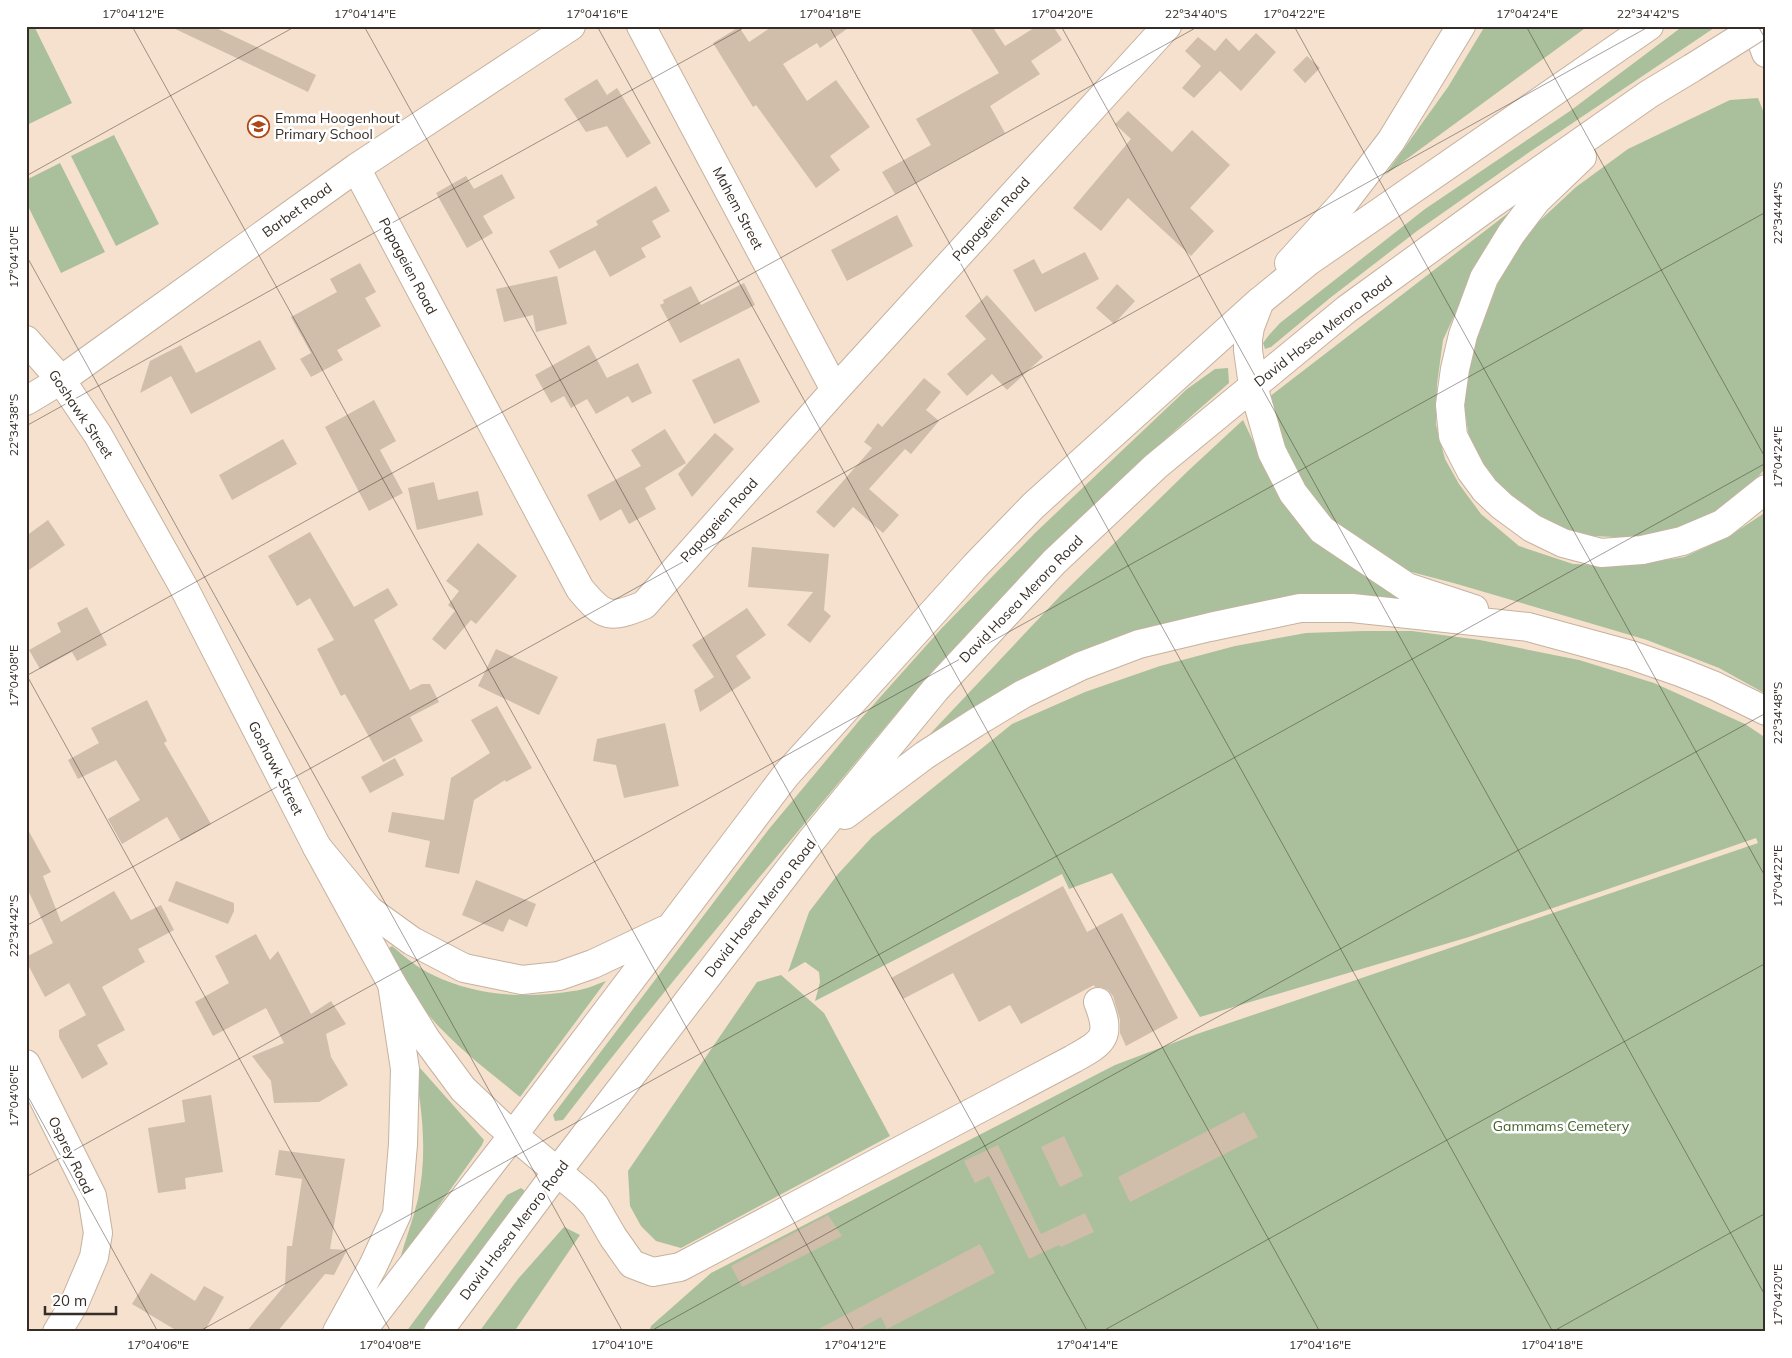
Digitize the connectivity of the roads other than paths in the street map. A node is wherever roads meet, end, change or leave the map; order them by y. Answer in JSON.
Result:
{"nodes":[{"id":1,"x":571,"y":26,"type":"edge"},
{"id":2,"x":641,"y":26,"type":"edge"},
{"id":3,"x":1167,"y":26,"type":"edge"},
{"id":4,"x":1461,"y":26,"type":"edge"},
{"id":5,"x":1649,"y":26,"type":"edge"},
{"id":6,"x":1758,"y":26,"type":"edge"},
{"id":7,"x":1766,"y":53,"type":"edge"},
{"id":8,"x":1648,"y":94,"type":"junction"},
{"id":9,"x":356,"y":168,"type":"junction"},
{"id":10,"x":1260,"y":302,"type":"junction"},
{"id":11,"x":26,"y":340,"type":"edge"},
{"id":12,"x":61,"y":380,"type":"junction"},
{"id":13,"x":1253,"y":386,"type":"junction"},
{"id":14,"x":835,"y":390,"type":"junction"},
{"id":15,"x":26,"y":401,"type":"edge"},
{"id":16,"x":1766,"y":489,"type":"edge"},
{"id":17,"x":1528,"y":627,"type":"junction"},
{"id":18,"x":1766,"y":711,"type":"edge"},
{"id":19,"x":811,"y":841,"type":"junction"},
{"id":20,"x":317,"y":847,"type":"junction"},
{"id":21,"x":669,"y":928,"type":"junction"},
{"id":22,"x":392,"y":984,"type":"junction"},
{"id":23,"x":1098,"y":1002,"type":"dead end"},
{"id":24,"x":26,"y":1064,"type":"edge"},
{"id":25,"x":514,"y":1134,"type":"junction"},
{"id":26,"x":557,"y":1172,"type":"junction"},
{"id":27,"x":57,"y":1332,"type":"edge"},
{"id":28,"x":337,"y":1332,"type":"edge"},
{"id":29,"x":361,"y":1332,"type":"edge"},
{"id":30,"x":438,"y":1332,"type":"edge"}],
"edges":[{"from":1,"to":9,"type":"main road","name":"Barbet Road"},
{"from":2,"to":14,"type":"main road","name":"Mahem Street"},
{"from":3,"to":14,"type":"main road","name":"Papageien Road"},
{"from":4,"to":10,"type":"main road"},
{"from":5,"to":10,"type":"main road"},
{"from":6,"to":7,"type":"main road"},
{"from":6,"to":8,"type":"main road","name":"David Hosea Meroro Road","bridge":true},
{"from":8,"to":13,"type":"main road","name":"David Hosea Meroro Road"},
{"from":8,"to":16,"type":"main road"},
{"from":9,"to":12,"type":"main road","name":"Barbet Road"},
{"from":9,"to":14,"type":"main road","name":"Papageien Road"},
{"from":10,"to":13,"type":"main road"},
{"from":10,"to":21,"type":"main road"},
{"from":11,"to":12,"type":"main road","name":"Goshawk Street"},
{"from":12,"to":15,"type":"main road","name":"Barbet Road"},
{"from":12,"to":20,"type":"main road","name":"Goshawk Street"},
{"from":13,"to":17,"type":"main road"},
{"from":13,"to":19,"type":"main road","name":"David Hosea Meroro Road"},
{"from":17,"to":18,"type":"main road"},
{"from":17,"to":19,"type":"main road"},
{"from":19,"to":26,"type":"main road","name":"David Hosea Meroro Road"},
{"from":20,"to":21,"type":"main road"},
{"from":20,"to":22,"type":"main road","name":"Goshawk Street"},
{"from":21,"to":25,"type":"main road"},
{"from":22,"to":25,"type":"main road","name":"Goshawk Street"},
{"from":22,"to":28,"type":"main road"},
{"from":23,"to":26,"type":"main road","name":"Goshawk Street"},
{"from":24,"to":27,"type":"main road","name":"Osprey Road"},
{"from":25,"to":26,"type":"main road","name":"Goshawk Street"},
{"from":25,"to":29,"type":"main road"},
{"from":26,"to":30,"type":"main road","name":"David Hosea Meroro Road"}]}
